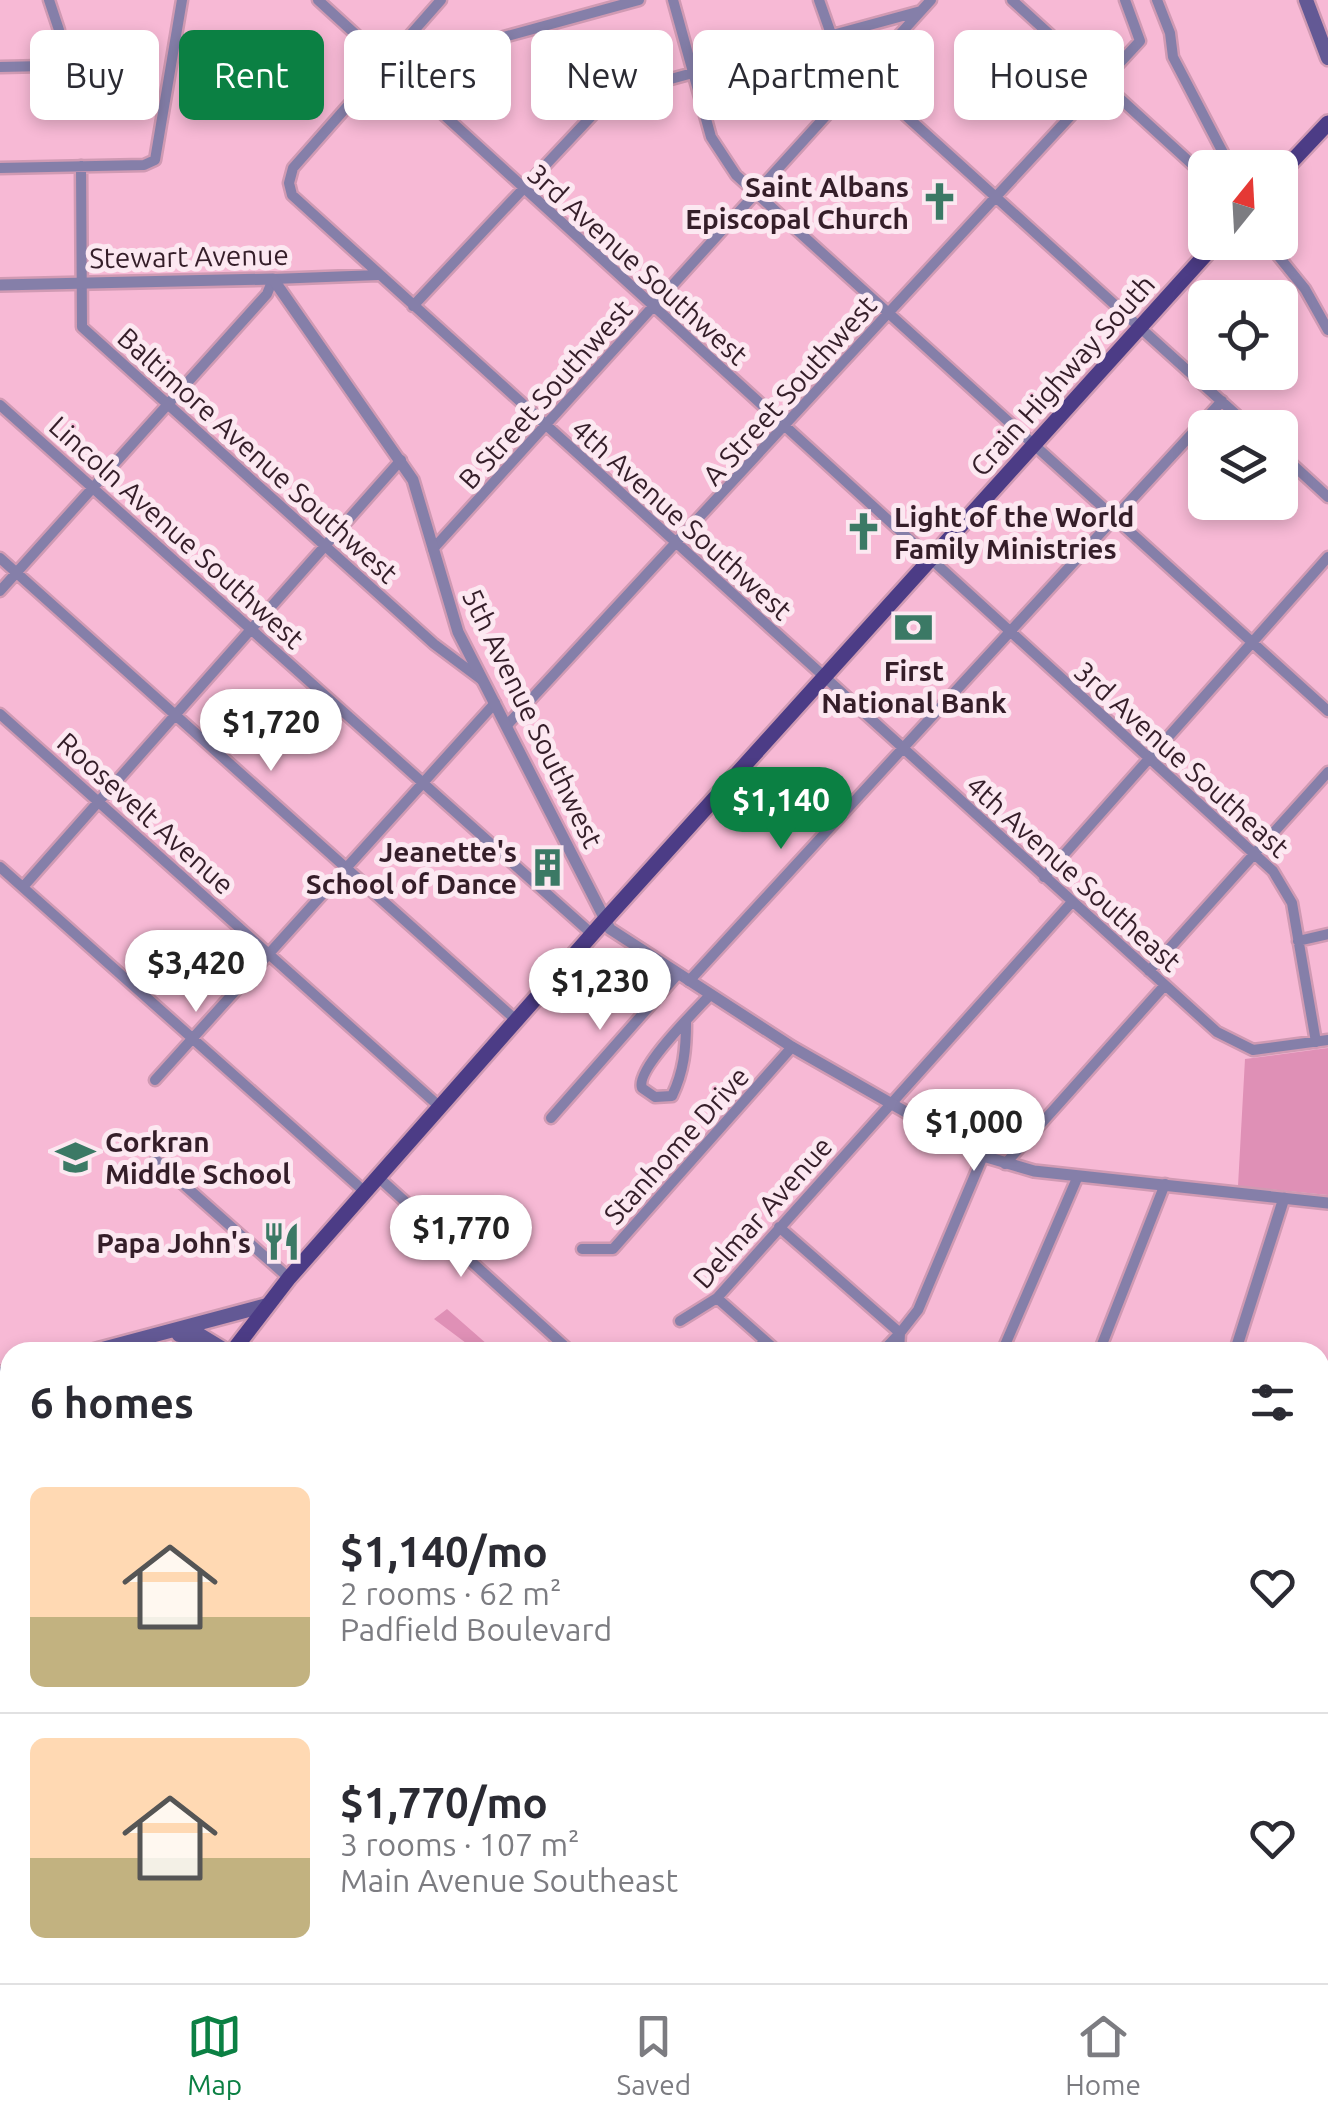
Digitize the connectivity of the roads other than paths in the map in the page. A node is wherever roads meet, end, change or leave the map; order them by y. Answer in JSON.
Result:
{"nodes":[{"id":1,"x":49,"y":0,"type":"edge"},
{"id":2,"x":182,"y":0,"type":"edge"},
{"id":3,"x":318,"y":0,"type":"edge"},
{"id":4,"x":441,"y":0,"type":"edge"},
{"id":5,"x":639,"y":0,"type":"edge"},
{"id":6,"x":673,"y":0,"type":"edge"},
{"id":7,"x":819,"y":0,"type":"edge"},
{"id":8,"x":932,"y":0,"type":"edge"},
{"id":9,"x":1012,"y":0,"type":"edge"},
{"id":10,"x":1125,"y":0,"type":"edge"},
{"id":11,"x":1157,"y":0,"type":"edge"},
{"id":12,"x":1306,"y":0,"type":"edge"},
{"id":13,"x":922,"y":10,"type":"junction"},
{"id":14,"x":352,"y":30,"type":"edge"},
{"id":15,"x":413,"y":30,"type":"edge"},
{"id":16,"x":829,"y":30,"type":"edge"},
{"id":17,"x":845,"y":30,"type":"edge"},
{"id":18,"x":904,"y":30,"type":"edge"},
{"id":19,"x":1044,"y":30,"type":"edge"},
{"id":20,"x":511,"y":35,"type":"edge"},
{"id":21,"x":1124,"y":58,"type":"edge"},
{"id":22,"x":1328,"y":58,"type":"edge"},
{"id":23,"x":0,"y":67,"type":"edge"},
{"id":24,"x":691,"y":72,"type":"junction"},
{"id":25,"x":1124,"y":104,"type":"edge"},
{"id":26,"x":344,"y":112,"type":"edge"},
{"id":27,"x":449,"y":120,"type":"edge"},
{"id":28,"x":822,"y":120,"type":"edge"},
{"id":29,"x":910,"y":120,"type":"edge"},
{"id":30,"x":1067,"y":120,"type":"edge"},
{"id":31,"x":1328,"y":123,"type":"edge"},
{"id":32,"x":1222,"y":150,"type":"edge"},
{"id":33,"x":1298,"y":155,"type":"edge"},
{"id":34,"x":1188,"y":161,"type":"edge"},
{"id":35,"x":81,"y":166,"type":"junction"},
{"id":36,"x":0,"y":168,"type":"edge"},
{"id":37,"x":520,"y":187,"type":"junction"},
{"id":38,"x":755,"y":195,"type":"junction"},
{"id":39,"x":995,"y":198,"type":"junction"},
{"id":40,"x":1201,"y":260,"type":"edge"},
{"id":41,"x":1281,"y":260,"type":"edge"},
{"id":42,"x":378,"y":275,"type":"junction"},
{"id":43,"x":273,"y":279,"type":"junction"},
{"id":44,"x":81,"y":283,"type":"junction"},
{"id":45,"x":0,"y":285,"type":"edge"},
{"id":46,"x":412,"y":306,"type":"junction"},
{"id":47,"x":653,"y":308,"type":"junction"},
{"id":48,"x":889,"y":314,"type":"junction"},
{"id":49,"x":1140,"y":328,"type":"junction"},
{"id":50,"x":1328,"y":330,"type":"edge"},
{"id":51,"x":1222,"y":401,"type":"junction"},
{"id":52,"x":169,"y":403,"type":"junction"},
{"id":53,"x":0,"y":405,"type":"edge"},
{"id":54,"x":1232,"y":410,"type":"edge"},
{"id":55,"x":546,"y":427,"type":"junction"},
{"id":56,"x":784,"y":429,"type":"junction"},
{"id":57,"x":1034,"y":444,"type":"junction"},
{"id":58,"x":401,"y":460,"type":"junction"},
{"id":59,"x":1298,"y":470,"type":"edge"},
{"id":60,"x":93,"y":488,"type":"junction"},
{"id":61,"x":1328,"y":497,"type":"edge"},
{"id":62,"x":1115,"y":518,"type":"junction"},
{"id":63,"x":676,"y":544,"type":"junction"},
{"id":64,"x":326,"y":545,"type":"junction"},
{"id":65,"x":432,"y":550,"type":"junction"},
{"id":66,"x":1328,"y":557,"type":"edge"},
{"id":67,"x":0,"y":558,"type":"edge"},
{"id":68,"x":928,"y":560,"type":"junction"},
{"id":69,"x":16,"y":573,"type":"junction"},
{"id":70,"x":0,"y":592,"type":"edge"},
{"id":71,"x":253,"y":630,"type":"junction"},
{"id":72,"x":1009,"y":634,"type":"junction"},
{"id":73,"x":1252,"y":644,"type":"junction"},
{"id":74,"x":822,"y":677,"type":"junction"},
{"id":75,"x":482,"y":681,"type":"junction"},
{"id":76,"x":495,"y":703,"type":"junction"},
{"id":77,"x":1328,"y":710,"type":"edge"},
{"id":78,"x":0,"y":714,"type":"edge"},
{"id":79,"x":174,"y":715,"type":"junction"},
{"id":80,"x":508,"y":724,"type":"junction"},
{"id":81,"x":903,"y":750,"type":"junction"},
{"id":82,"x":1149,"y":760,"type":"junction"},
{"id":83,"x":1328,"y":772,"type":"edge"},
{"id":84,"x":420,"y":780,"type":"junction"},
{"id":85,"x":100,"y":801,"type":"junction"},
{"id":86,"x":1254,"y":854,"type":"junction"},
{"id":87,"x":344,"y":866,"type":"junction"},
{"id":88,"x":0,"y":867,"type":"edge"},
{"id":89,"x":1044,"y":877,"type":"junction"},
{"id":90,"x":23,"y":888,"type":"junction"},
{"id":91,"x":1072,"y":902,"type":"junction"},
{"id":92,"x":598,"y":928,"type":"junction"},
{"id":93,"x":1328,"y":934,"type":"edge"},
{"id":94,"x":1298,"y":940,"type":"junction"},
{"id":95,"x":268,"y":952,"type":"junction"},
{"id":96,"x":1149,"y":971,"type":"junction"},
{"id":97,"x":684,"y":978,"type":"junction"},
{"id":98,"x":1165,"y":986,"type":"junction"},
{"id":99,"x":710,"y":994,"type":"junction"},
{"id":100,"x":516,"y":1020,"type":"junction"},
{"id":101,"x":686,"y":1022,"type":"junction"},
{"id":102,"x":192,"y":1038,"type":"junction"},
{"id":103,"x":1322,"y":1041,"type":"edge"},
{"id":104,"x":792,"y":1047,"type":"junction"},
{"id":105,"x":155,"y":1080,"type":"dead end"},
{"id":106,"x":891,"y":1103,"type":"junction"},
{"id":107,"x":440,"y":1107,"type":"junction"},
{"id":108,"x":551,"y":1118,"type":"dead end"},
{"id":109,"x":984,"y":1156,"type":"junction"},
{"id":110,"x":156,"y":1160,"type":"dead end"},
{"id":111,"x":1005,"y":1164,"type":"junction"},
{"id":112,"x":1078,"y":1176,"type":"junction"},
{"id":113,"x":378,"y":1177,"type":"junction"},
{"id":114,"x":1165,"y":1184,"type":"junction"},
{"id":115,"x":364,"y":1192,"type":"junction"},
{"id":116,"x":1284,"y":1198,"type":"junction"},
{"id":117,"x":1328,"y":1203,"type":"edge"},
{"id":118,"x":779,"y":1227,"type":"junction"},
{"id":119,"x":582,"y":1249,"type":"dead end"},
{"id":120,"x":290,"y":1278,"type":"junction"},
{"id":121,"x":717,"y":1298,"type":"junction"},
{"id":122,"x":267,"y":1305,"type":"junction"},
{"id":123,"x":680,"y":1321,"type":"dead end"},
{"id":124,"x":900,"y":1333,"type":"junction"},
{"id":125,"x":153,"y":1336,"type":"junction"},
{"id":126,"x":765,"y":1341,"type":"edge"},
{"id":127,"x":130,"y":1342,"type":"edge"},
{"id":128,"x":212,"y":1342,"type":"edge"},
{"id":129,"x":238,"y":1342,"type":"edge"},
{"id":130,"x":560,"y":1342,"type":"edge"},
{"id":131,"x":891,"y":1342,"type":"edge"},
{"id":132,"x":900,"y":1342,"type":"edge"},
{"id":133,"x":1006,"y":1342,"type":"edge"},
{"id":134,"x":1103,"y":1342,"type":"edge"},
{"id":135,"x":1238,"y":1342,"type":"edge"}],
"edges":[{"from":1,"to":23,"type":"street"},
{"from":2,"to":35,"type":"street"},
{"from":3,"to":14,"type":"street","name":"3rd Avenue Southwest"},
{"from":4,"to":15,"type":"street"},
{"from":5,"to":20,"type":"street"},
{"from":6,"to":24,"type":"street"},
{"from":7,"to":16,"type":"street"},
{"from":8,"to":13,"type":"street","name":"B Street Southwest"},
{"from":9,"to":19,"type":"street"},
{"from":10,"to":21,"type":"street","name":"A Street Southwest"},
{"from":11,"to":32,"type":"street"},
{"from":12,"to":22,"type":"main road"},
{"from":13,"to":17,"type":"street"},
{"from":13,"to":18,"type":"street","name":"B Street Southwest"},
{"from":24,"to":37,"type":"street"},
{"from":24,"to":38,"type":"street"},
{"from":25,"to":34,"type":"street"},
{"from":26,"to":42,"type":"street","name":"4th Avenue Southwest"},
{"from":27,"to":37,"type":"street","name":"3rd Avenue Southwest"},
{"from":28,"to":38,"type":"street","name":"B Street Southwest"},
{"from":29,"to":39,"type":"street"},
{"from":30,"to":39,"type":"street","name":"A Street Southwest"},
{"from":31,"to":33,"type":"main road"},
{"from":35,"to":36,"type":"street"},
{"from":35,"to":44,"type":"street","name":"Baltimore Avenue Southwest"},
{"from":37,"to":46,"type":"street"},
{"from":37,"to":47,"type":"street","name":"3rd Avenue Southwest"},
{"from":38,"to":47,"type":"street","name":"B Street Southwest"},
{"from":38,"to":48,"type":"street"},
{"from":39,"to":48,"type":"street","name":"A Street Southwest"},
{"from":39,"to":49,"type":"street"},
{"from":40,"to":49,"type":"main road","name":"Crain Highway South"},
{"from":41,"to":50,"type":"street"},
{"from":42,"to":43,"type":"street","name":"Stewart Avenue"},
{"from":42,"to":46,"type":"street","name":"4th Avenue Southwest"},
{"from":43,"to":44,"type":"street","name":"Stewart Avenue"},
{"from":43,"to":52,"type":"street"},
{"from":43,"to":58,"type":"street","name":"5th Avenue Southwest"},
{"from":44,"to":45,"type":"street","name":"Stewart Avenue"},
{"from":44,"to":52,"type":"street","name":"Baltimore Avenue Southwest"},
{"from":46,"to":55,"type":"street","name":"4th Avenue Southwest"},
{"from":47,"to":55,"type":"street","name":"B Street Southwest"},
{"from":47,"to":56,"type":"street","name":"3rd Avenue Southwest"},
{"from":48,"to":56,"type":"street","name":"A Street Southwest"},
{"from":48,"to":57,"type":"street"},
{"from":49,"to":51,"type":"street"},
{"from":49,"to":57,"type":"main road","name":"Crain Highway South"},
{"from":51,"to":54,"type":"street"},
{"from":51,"to":62,"type":"street"},
{"from":52,"to":60,"type":"street"},
{"from":52,"to":64,"type":"street","name":"Baltimore Avenue Southwest"},
{"from":53,"to":60,"type":"street","name":"Lincoln Avenue Southwest"},
{"from":55,"to":63,"type":"street","name":"4th Avenue Southwest"},
{"from":55,"to":65,"type":"street","name":"B Street Southwest"},
{"from":56,"to":63,"type":"street","name":"A Street Southwest"},
{"from":56,"to":68,"type":"street","name":"3rd Avenue Southwest"},
{"from":57,"to":62,"type":"street"},
{"from":57,"to":68,"type":"main road","name":"Crain Highway South"},
{"from":58,"to":64,"type":"street"},
{"from":58,"to":65,"type":"street","name":"5th Avenue Southwest"},
{"from":59,"to":61,"type":"street"},
{"from":60,"to":69,"type":"street"},
{"from":60,"to":71,"type":"street","name":"Lincoln Avenue Southwest"},
{"from":62,"to":72,"type":"street"},
{"from":62,"to":73,"type":"street"},
{"from":63,"to":74,"type":"street","name":"4th Avenue Southwest"},
{"from":63,"to":80,"type":"street","name":"A Street Southwest"},
{"from":64,"to":71,"type":"street"},
{"from":64,"to":75,"type":"street","name":"Baltimore Avenue Southwest"},
{"from":65,"to":75,"type":"street","name":"5th Avenue Southwest"},
{"from":66,"to":73,"type":"street"},
{"from":67,"to":69,"type":"street"},
{"from":68,"to":72,"type":"street","name":"3rd Avenue Southeast"},
{"from":68,"to":74,"type":"main road","name":"Crain Highway South"},
{"from":69,"to":70,"type":"street"},
{"from":69,"to":79,"type":"street"},
{"from":71,"to":79,"type":"street"},
{"from":71,"to":84,"type":"street","name":"Lincoln Avenue Southwest"},
{"from":72,"to":81,"type":"street"},
{"from":72,"to":82,"type":"street","name":"3rd Avenue Southeast"},
{"from":73,"to":77,"type":"street"},
{"from":73,"to":82,"type":"street"},
{"from":74,"to":81,"type":"street","name":"4th Avenue Southeast"},
{"from":74,"to":92,"type":"main road","name":"Crain Highway South"},
{"from":75,"to":76,"type":"street","name":"5th Avenue Southwest"},
{"from":76,"to":80,"type":"street","name":"5th Avenue Southwest"},
{"from":76,"to":84,"type":"street"},
{"from":78,"to":85,"type":"street","name":"Roosevelt Avenue"},
{"from":79,"to":85,"type":"street"},
{"from":79,"to":87,"type":"street"},
{"from":80,"to":92,"type":"street","name":"5th Avenue Southwest"},
{"from":81,"to":89,"type":"street","name":"4th Avenue Southeast"},
{"from":81,"to":97,"type":"street"},
{"from":82,"to":86,"type":"street","name":"3rd Avenue Southeast"},
{"from":82,"to":89,"type":"street"},
{"from":83,"to":86,"type":"street"},
{"from":84,"to":87,"type":"street"},
{"from":84,"to":92,"type":"street","name":"Lincoln Avenue Southwest"},
{"from":85,"to":90,"type":"street"},
{"from":85,"to":95,"type":"street","name":"Roosevelt Avenue"},
{"from":86,"to":94,"type":"street","name":"3rd Avenue Southeast"},
{"from":86,"to":96,"type":"street"},
{"from":87,"to":95,"type":"street"},
{"from":87,"to":100,"type":"street"},
{"from":88,"to":90,"type":"street"},
{"from":89,"to":91,"type":"street","name":"4th Avenue Southeast"},
{"from":90,"to":102,"type":"street"},
{"from":91,"to":96,"type":"street","name":"4th Avenue Southeast"},
{"from":91,"to":106,"type":"street","name":"Delmar Avenue"},
{"from":92,"to":97,"type":"street"},
{"from":92,"to":100,"type":"main road","name":"Crain Highway South"},
{"from":93,"to":94,"type":"street"},
{"from":94,"to":103,"type":"street","name":"3rd Avenue Southeast"},
{"from":95,"to":102,"type":"street"},
{"from":95,"to":107,"type":"street","name":"Roosevelt Avenue"},
{"from":96,"to":98,"type":"street","name":"4th Avenue Southeast"},
{"from":97,"to":99,"type":"street"},
{"from":97,"to":108,"type":"street"},
{"from":98,"to":103,"type":"street","name":"4th Avenue Southeast"},
{"from":98,"to":111,"type":"street"},
{"from":99,"to":101,"type":"street"},
{"from":99,"to":104,"type":"street"},
{"from":100,"to":107,"type":"main road","name":"Crain Highway South"},
{"from":101,"to":101,"type":"street"},
{"from":102,"to":105,"type":"street"},
{"from":102,"to":115,"type":"street"},
{"from":104,"to":106,"type":"street"},
{"from":104,"to":119,"type":"street","name":"Stanhome Drive"},
{"from":106,"to":109,"type":"street"},
{"from":106,"to":118,"type":"street","name":"Delmar Avenue"},
{"from":107,"to":113,"type":"main road","name":"Crain Highway South"},
{"from":109,"to":111,"type":"street"},
{"from":109,"to":124,"type":"street"},
{"from":110,"to":120,"type":"street"},
{"from":111,"to":112,"type":"street"},
{"from":112,"to":114,"type":"street"},
{"from":112,"to":133,"type":"street"},
{"from":113,"to":115,"type":"main road","name":"Crain Highway South"},
{"from":113,"to":130,"type":"street"},
{"from":114,"to":116,"type":"street"},
{"from":114,"to":134,"type":"street"},
{"from":115,"to":120,"type":"main road","name":"Crain Highway South"},
{"from":116,"to":117,"type":"street"},
{"from":116,"to":135,"type":"street"},
{"from":118,"to":121,"type":"street","name":"Delmar Avenue"},
{"from":118,"to":124,"type":"street"},
{"from":120,"to":122,"type":"main road","name":"Crain Highway South"},
{"from":121,"to":123,"type":"street","name":"Delmar Avenue"},
{"from":121,"to":126,"type":"street"},
{"from":122,"to":125,"type":"main road"},
{"from":122,"to":129,"type":"main road","name":"Crain Highway South"},
{"from":124,"to":131,"type":"street"},
{"from":124,"to":132,"type":"street"},
{"from":125,"to":127,"type":"main road"},
{"from":125,"to":128,"type":"main road"}]}
